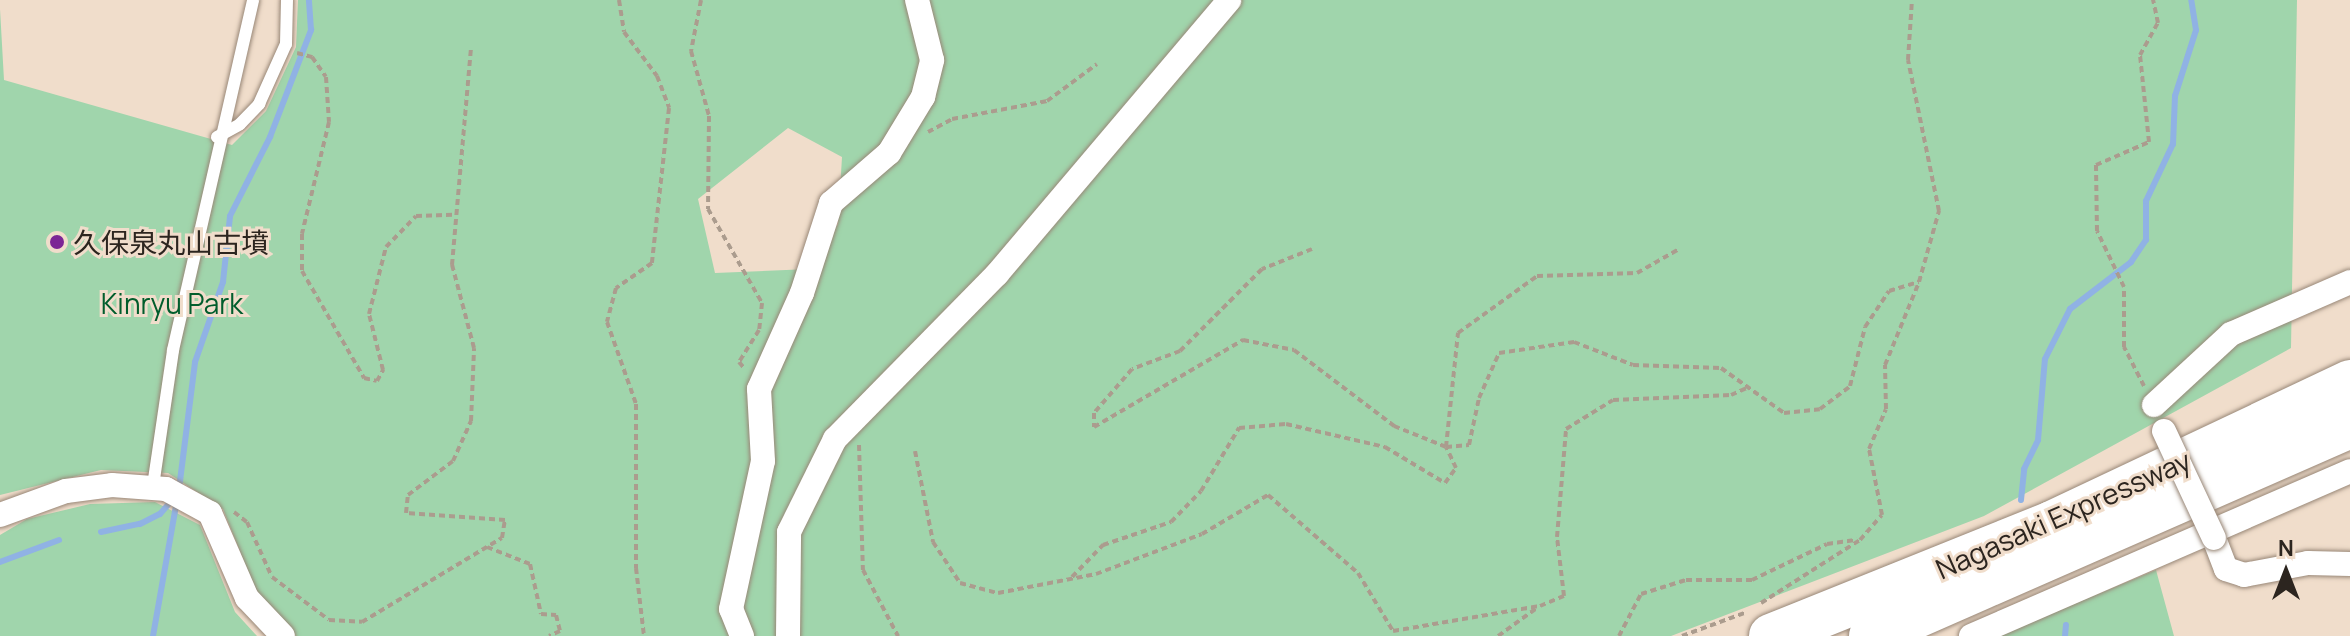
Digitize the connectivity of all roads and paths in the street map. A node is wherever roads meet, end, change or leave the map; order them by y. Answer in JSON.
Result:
{"nodes":[{"id":1,"x":253,"y":0,"type":"edge"},
{"id":2,"x":287,"y":0,"type":"edge"},
{"id":3,"x":619,"y":0,"type":"edge"},
{"id":4,"x":701,"y":0,"type":"edge"},
{"id":5,"x":917,"y":0,"type":"edge"},
{"id":6,"x":1229,"y":0,"type":"edge"},
{"id":7,"x":1912,"y":0,"type":"edge"},
{"id":8,"x":2153,"y":0,"type":"edge"},
{"id":9,"x":471,"y":48,"type":"dead end"},
{"id":10,"x":294,"y":52,"type":"dead end"},
{"id":11,"x":1097,"y":64,"type":"dead end"},
{"id":12,"x":217,"y":137,"type":"junction"},
{"id":13,"x":889,"y":153,"type":"junction"},
{"id":14,"x":453,"y":215,"type":"junction"},
{"id":15,"x":1312,"y":249,"type":"dead end"},
{"id":16,"x":1679,"y":249,"type":"dead end"},
{"id":17,"x":1919,"y":282,"type":"junction"},
{"id":18,"x":2350,"y":282,"type":"edge"},
{"id":19,"x":2350,"y":382,"type":"edge"},
{"id":20,"x":1751,"y":386,"type":"junction"},
{"id":21,"x":759,"y":389,"type":"junction"},
{"id":22,"x":2154,"y":405,"type":"joint"},
{"id":23,"x":858,"y":415,"type":"junction"},
{"id":24,"x":2350,"y":426,"type":"edge"},
{"id":25,"x":2164,"y":431,"type":"dead end"},
{"id":26,"x":1446,"y":447,"type":"junction"},
{"id":27,"x":915,"y":451,"type":"dead end"},
{"id":28,"x":2350,"y":471,"type":"edge"},
{"id":29,"x":160,"y":488,"type":"junction"},
{"id":30,"x":225,"y":504,"type":"dead end"},
{"id":31,"x":0,"y":515,"type":"edge"},
{"id":32,"x":1860,"y":540,"type":"junction"},
{"id":33,"x":487,"y":547,"type":"junction"},
{"id":34,"x":2350,"y":564,"type":"edge"},
{"id":35,"x":1070,"y":579,"type":"junction"},
{"id":36,"x":1540,"y":606,"type":"junction"},
{"id":37,"x":283,"y":636,"type":"edge"},
{"id":38,"x":549,"y":636,"type":"edge"},
{"id":39,"x":644,"y":636,"type":"edge"},
{"id":40,"x":742,"y":636,"type":"edge"},
{"id":41,"x":788,"y":636,"type":"edge"},
{"id":42,"x":898,"y":636,"type":"edge"},
{"id":43,"x":1498,"y":636,"type":"edge"},
{"id":44,"x":1619,"y":636,"type":"edge"},
{"id":45,"x":1682,"y":636,"type":"edge"},
{"id":46,"x":1771,"y":636,"type":"edge"},
{"id":47,"x":1871,"y":636,"type":"edge"},
{"id":48,"x":1971,"y":636,"type":"edge"}],
"edges":[{"from":1,"to":12,"type":"lane"},
{"from":2,"to":12,"type":"lane"},
{"from":3,"to":39,"type":"path"},
{"from":4,"to":21,"type":"path"},
{"from":5,"to":13,"type":"street"},
{"from":6,"to":23,"type":"street"},
{"from":7,"to":17,"type":"path"},
{"from":8,"to":22,"type":"path"},
{"from":9,"to":14,"type":"path"},
{"from":10,"to":14,"type":"path"},
{"from":11,"to":13,"type":"path"},
{"from":12,"to":29,"type":"lane"},
{"from":13,"to":21,"type":"street"},
{"from":14,"to":33,"type":"path"},
{"from":15,"to":26,"type":"path"},
{"from":16,"to":26,"type":"path"},
{"from":17,"to":20,"type":"path"},
{"from":17,"to":32,"type":"path"},
{"from":18,"to":22,"type":"street"},
{"from":19,"to":46,"type":"highway","name":"Nagasaki Expressway"},
{"from":20,"to":26,"type":"path"},
{"from":20,"to":36,"type":"path"},
{"from":21,"to":40,"type":"street"},
{"from":23,"to":41,"type":"street"},
{"from":23,"to":42,"type":"path"},
{"from":24,"to":47,"type":"highway","name":"Nagasaki Expressway"},
{"from":25,"to":34,"type":"street","bridge":true},
{"from":26,"to":35,"type":"path"},
{"from":27,"to":35,"type":"path"},
{"from":28,"to":48,"type":"street"},
{"from":29,"to":31,"type":"street"},
{"from":29,"to":37,"type":"street"},
{"from":30,"to":33,"type":"path"},
{"from":32,"to":44,"type":"path"},
{"from":32,"to":45,"type":"path"},
{"from":33,"to":38,"type":"path"},
{"from":35,"to":36,"type":"path"},
{"from":36,"to":43,"type":"path"}]}
